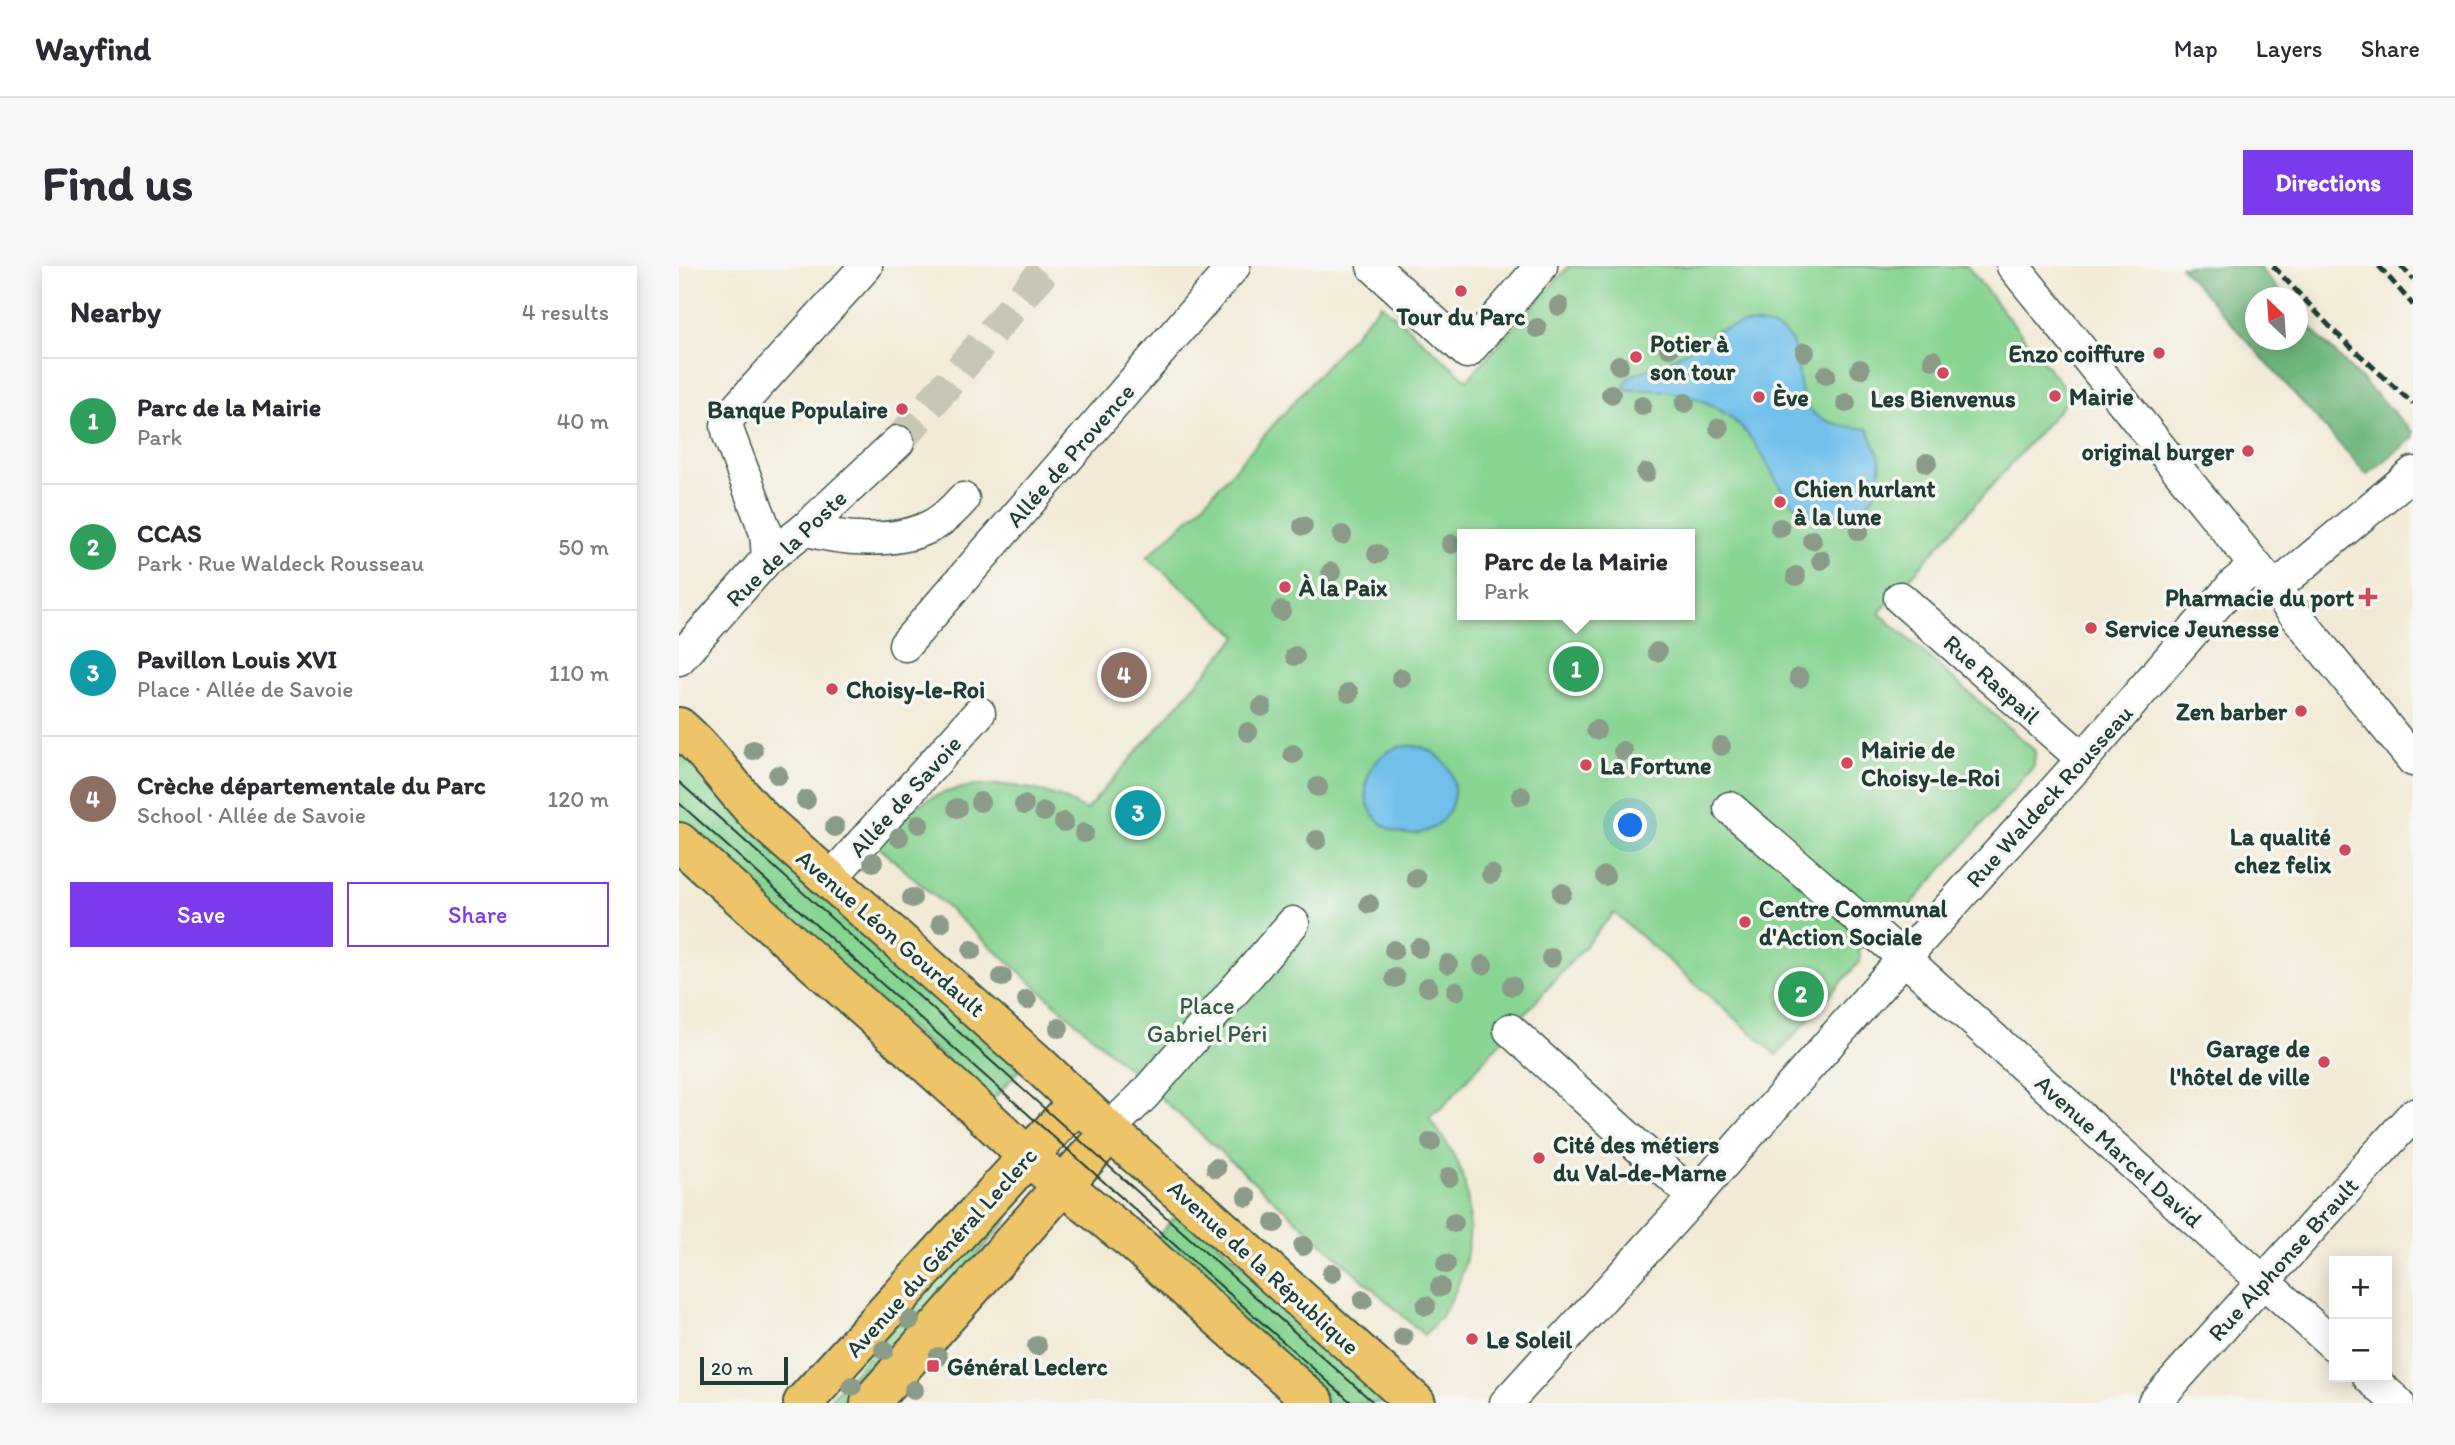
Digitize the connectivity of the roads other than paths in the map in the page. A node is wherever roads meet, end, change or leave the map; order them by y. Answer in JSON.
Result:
{"nodes":[{"id":1,"x":866,"y":266,"type":"edge"},
{"id":2,"x":1234,"y":266,"type":"edge"},
{"id":3,"x":1373,"y":266,"type":"edge"},
{"id":4,"x":1541,"y":266,"type":"edge"},
{"id":5,"x":2014,"y":266,"type":"edge"},
{"id":6,"x":898,"y":442,"type":"tunnel mouth"},
{"id":7,"x":2413,"y":473,"type":"edge"},
{"id":8,"x":963,"y":499,"type":"dead end"},
{"id":9,"x":805,"y":528,"type":"junction"},
{"id":10,"x":768,"y":558,"type":"junction"},
{"id":11,"x":2265,"y":578,"type":"junction"},
{"id":12,"x":1900,"y":598,"type":"dead end"},
{"id":13,"x":905,"y":645,"type":"dead end"},
{"id":14,"x":679,"y":659,"type":"edge"},
{"id":15,"x":979,"y":713,"type":"dead end"},
{"id":16,"x":679,"y":727,"type":"edge"},
{"id":17,"x":2083,"y":760,"type":"junction"},
{"id":18,"x":2413,"y":760,"type":"edge"},
{"id":19,"x":1730,"y":808,"type":"dead end"},
{"id":20,"x":679,"y":842,"type":"edge"},
{"id":21,"x":830,"y":879,"type":"junction"},
{"id":22,"x":1293,"y":923,"type":"dead end"},
{"id":23,"x":1903,"y":958,"type":"junction"},
{"id":24,"x":1510,"y":1030,"type":"dead end"},
{"id":25,"x":1078,"y":1102,"type":"junction"},
{"id":26,"x":2413,"y":1115,"type":"edge"},
{"id":27,"x":1110,"y":1132,"type":"junction"},
{"id":28,"x":1028,"y":1157,"type":"junction"},
{"id":29,"x":1063,"y":1186,"type":"junction"},
{"id":30,"x":1694,"y":1197,"type":"junction"},
{"id":31,"x":2264,"y":1280,"type":"junction"},
{"id":32,"x":2329,"y":1340,"type":"edge"},
{"id":33,"x":2374,"y":1382,"type":"edge"},
{"id":34,"x":803,"y":1403,"type":"edge"},
{"id":35,"x":870,"y":1403,"type":"edge"},
{"id":36,"x":1315,"y":1403,"type":"edge"},
{"id":37,"x":1416,"y":1403,"type":"edge"},
{"id":38,"x":1506,"y":1403,"type":"edge"},
{"id":39,"x":2154,"y":1403,"type":"edge"},
{"id":40,"x":2397,"y":1403,"type":"edge"}],
"edges":[{"from":1,"to":10,"type":"street"},
{"from":2,"to":13,"type":"street","name":"Allée de Provence"},
{"from":3,"to":4,"type":"street"},
{"from":5,"to":11,"type":"street"},
{"from":6,"to":9,"type":"street","name":"Rue de la Poste"},
{"from":7,"to":11,"type":"street","name":"Rue Waldeck Rousseau"},
{"from":8,"to":9,"type":"street"},
{"from":9,"to":10,"type":"street","name":"Rue de la Poste"},
{"from":10,"to":14,"type":"street","name":"Rue de la Poste"},
{"from":11,"to":17,"type":"street","name":"Rue Waldeck Rousseau"},
{"from":11,"to":18,"type":"street"},
{"from":12,"to":17,"type":"street","name":"Rue Raspail"},
{"from":15,"to":21,"type":"street","name":"Allée de Savoie"},
{"from":16,"to":21,"type":"main road","name":"Avenue Léon Gourdault"},
{"from":17,"to":23,"type":"street","name":"Rue Waldeck Rousseau"},
{"from":19,"to":23,"type":"street","name":"Avenue Marcel David"},
{"from":20,"to":28,"type":"main road"},
{"from":21,"to":25,"type":"main road","name":"Avenue Léon Gourdault"},
{"from":22,"to":27,"type":"street"},
{"from":23,"to":30,"type":"street","name":"Rue Waldeck Rousseau"},
{"from":23,"to":31,"type":"street","name":"Avenue Marcel David"},
{"from":24,"to":30,"type":"street"},
{"from":25,"to":27,"type":"main road","name":"Avenue Léon Gourdault"},
{"from":25,"to":28,"type":"main road","name":"Avenue du Général Leclerc"},
{"from":26,"to":31,"type":"street","name":"Rue Alphonse Brault"},
{"from":27,"to":29,"type":"main road","name":"Avenue du Général Leclerc"},
{"from":27,"to":37,"type":"main road","name":"Avenue de la République"},
{"from":28,"to":29,"type":"main road"},
{"from":28,"to":34,"type":"main road","name":"Avenue du Général Leclerc"},
{"from":29,"to":35,"type":"main road","name":"Avenue du Général Leclerc"},
{"from":29,"to":36,"type":"main road"},
{"from":30,"to":38,"type":"street","name":"Rue Waldeck Rousseau"},
{"from":31,"to":32,"type":"street","name":"Avenue Marcel David"},
{"from":31,"to":39,"type":"street","name":"Rue Alphonse Brault"},
{"from":33,"to":40,"type":"street"}]}
